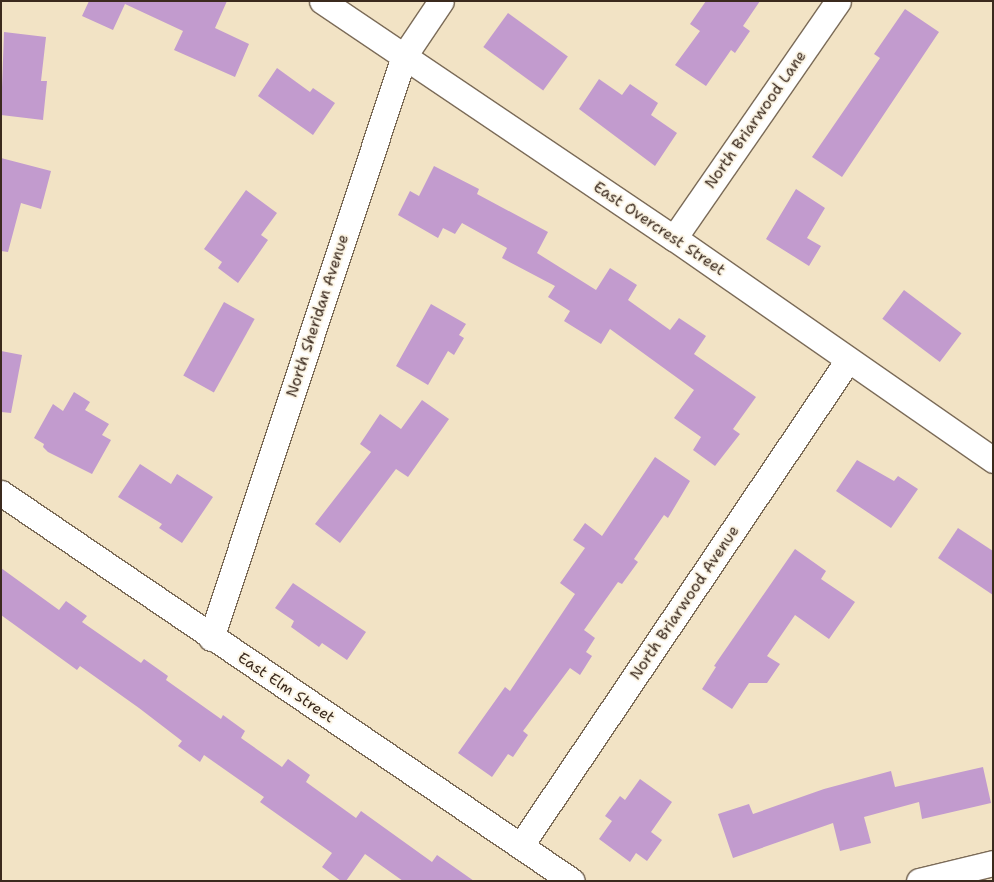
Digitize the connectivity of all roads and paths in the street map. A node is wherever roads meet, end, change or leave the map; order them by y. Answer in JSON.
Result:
{"nodes":[{"id":1,"x":322,"y":1,"type":"edge"},
{"id":2,"x":441,"y":1,"type":"edge"},
{"id":3,"x":838,"y":1,"type":"edge"},
{"id":4,"x":404,"y":56,"type":"junction"},
{"id":5,"x":674,"y":238,"type":"junction"},
{"id":6,"x":848,"y":360,"type":"junction"},
{"id":7,"x":990,"y":453,"type":"edge"},
{"id":8,"x":1,"y":493,"type":"edge"},
{"id":9,"x":211,"y":638,"type":"junction"},
{"id":10,"x":521,"y":845,"type":"junction"},
{"id":11,"x":993,"y":864,"type":"edge"},
{"id":12,"x":572,"y":881,"type":"edge"},
{"id":13,"x":919,"y":881,"type":"edge"}],
"edges":[{"from":1,"to":4,"type":"street","name":"East Overcrest Street"},
{"from":2,"to":4,"type":"street","name":"North Sheridan Avenue"},
{"from":3,"to":5,"type":"street","name":"North Briarwood Lane"},
{"from":4,"to":5,"type":"street","name":"East Overcrest Street"},
{"from":4,"to":9,"type":"street","name":"North Sheridan Avenue"},
{"from":5,"to":6,"type":"street","name":"East Overcrest Street"},
{"from":6,"to":7,"type":"street","name":"East Overcrest Street"},
{"from":6,"to":10,"type":"street","name":"North Briarwood Avenue"},
{"from":8,"to":9,"type":"street","name":"East Elm Street"},
{"from":9,"to":10,"type":"street","name":"East Elm Street"},
{"from":10,"to":12,"type":"street","name":"East Elm Street"},
{"from":11,"to":13,"type":"street"}]}
